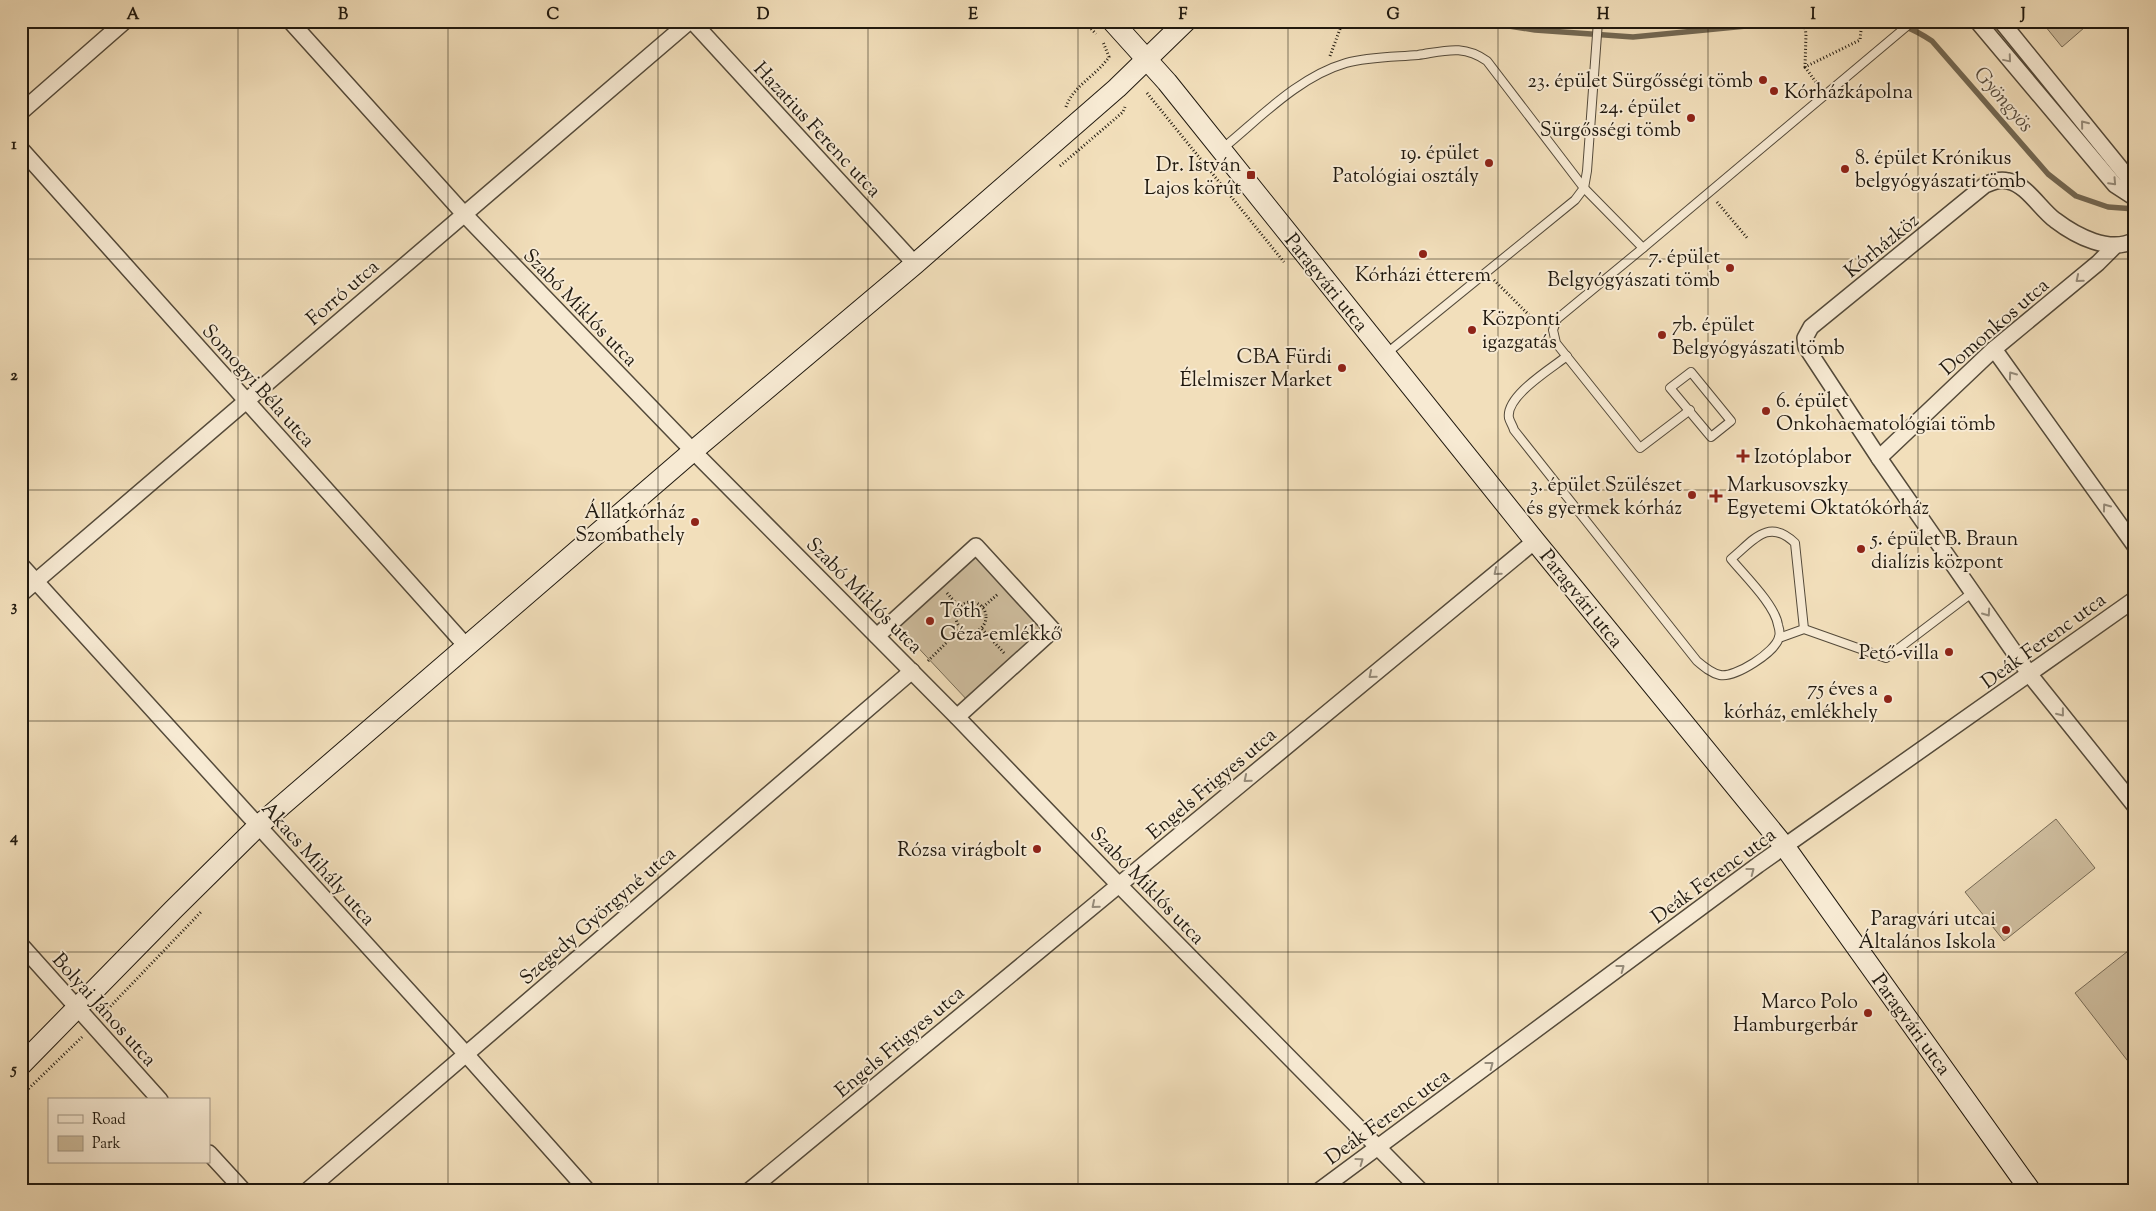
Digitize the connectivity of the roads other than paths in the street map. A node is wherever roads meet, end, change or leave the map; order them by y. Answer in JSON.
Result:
{"nodes":[{"id":1,"x":125,"y":21,"type":"edge"},
{"id":2,"x":290,"y":21,"type":"edge"},
{"id":3,"x":691,"y":21,"type":"edge"},
{"id":4,"x":1112,"y":21,"type":"edge"},
{"id":5,"x":1186,"y":21,"type":"edge"},
{"id":6,"x":1598,"y":21,"type":"edge"},
{"id":7,"x":1977,"y":21,"type":"edge"},
{"id":8,"x":2001,"y":21,"type":"edge"},
{"id":9,"x":1912,"y":22,"type":"edge"},
{"id":10,"x":1146,"y":59,"type":"junction"},
{"id":11,"x":21,"y":112,"type":"edge"},
{"id":12,"x":21,"y":149,"type":"edge"},
{"id":13,"x":1221,"y":150,"type":"junction"},
{"id":14,"x":1584,"y":188,"type":"junction"},
{"id":15,"x":2135,"y":190,"type":"edge"},
{"id":16,"x":2135,"y":198,"type":"edge"},
{"id":17,"x":464,"y":214,"type":"junction"},
{"id":18,"x":2135,"y":240,"type":"edge"},
{"id":19,"x":2115,"y":246,"type":"junction"},
{"id":20,"x":1644,"y":248,"type":"junction"},
{"id":21,"x":914,"y":264,"type":"junction"},
{"id":22,"x":1994,"y":349,"type":"junction"},
{"id":23,"x":1385,"y":355,"type":"junction"},
{"id":24,"x":1567,"y":356,"type":"junction"},
{"id":25,"x":246,"y":400,"type":"junction"},
{"id":26,"x":1690,"y":410,"type":"junction"},
{"id":27,"x":693,"y":451,"type":"junction"},
{"id":28,"x":1879,"y":458,"type":"junction"},
{"id":29,"x":1535,"y":541,"type":"junction"},
{"id":30,"x":2135,"y":546,"type":"edge"},
{"id":31,"x":21,"y":565,"type":"edge"},
{"id":32,"x":36,"y":581,"type":"junction"},
{"id":33,"x":1973,"y":592,"type":"junction"},
{"id":34,"x":21,"y":594,"type":"edge"},
{"id":35,"x":2135,"y":599,"type":"edge"},
{"id":36,"x":1804,"y":629,"type":"junction"},
{"id":37,"x":877,"y":636,"type":"junction"},
{"id":38,"x":1779,"y":638,"type":"junction"},
{"id":39,"x":467,"y":647,"type":"junction"},
{"id":40,"x":912,"y":671,"type":"junction"},
{"id":41,"x":2030,"y":675,"type":"junction"},
{"id":42,"x":957,"y":717,"type":"junction"},
{"id":43,"x":2135,"y":806,"type":"edge"},
{"id":44,"x":258,"y":826,"type":"junction"},
{"id":45,"x":1785,"y":847,"type":"junction"},
{"id":46,"x":1118,"y":885,"type":"junction"},
{"id":47,"x":21,"y":945,"type":"edge"},
{"id":48,"x":77,"y":1008,"type":"junction"},
{"id":49,"x":466,"y":1053,"type":"junction"},
{"id":50,"x":21,"y":1065,"type":"edge"},
{"id":51,"x":158,"y":1098,"type":"edge"},
{"id":52,"x":1379,"y":1148,"type":"junction"},
{"id":53,"x":210,"y":1154,"type":"edge"},
{"id":54,"x":243,"y":1190,"type":"edge"},
{"id":55,"x":308,"y":1190,"type":"edge"},
{"id":56,"x":586,"y":1190,"type":"edge"},
{"id":57,"x":750,"y":1190,"type":"edge"},
{"id":58,"x":1320,"y":1190,"type":"edge"},
{"id":59,"x":1420,"y":1190,"type":"edge"},
{"id":60,"x":2030,"y":1190,"type":"edge"}],
"edges":[{"from":1,"to":11,"type":"street"},
{"from":2,"to":17,"type":"street","name":"Szabó Miklós utca"},
{"from":3,"to":17,"type":"street","name":"Forró utca"},
{"from":3,"to":21,"type":"street","name":"Hazatius Ferenc utca"},
{"from":4,"to":10,"type":"street","name":"Paragvári utca"},
{"from":5,"to":10,"type":"street"},
{"from":6,"to":14,"type":"lane"},
{"from":7,"to":16,"type":"street","one_way":true},
{"from":15,"to":8,"type":"street","one_way":true},
{"from":9,"to":20,"type":"lane"},
{"from":10,"to":13,"type":"street","name":"Paragvári utca"},
{"from":10,"to":21,"type":"street"},
{"from":12,"to":25,"type":"street","name":"Somogyi Béla utca"},
{"from":13,"to":14,"type":"lane"},
{"from":13,"to":23,"type":"street","name":"Paragvári utca"},
{"from":14,"to":20,"type":"lane"},
{"from":14,"to":23,"type":"lane"},
{"from":17,"to":25,"type":"street","name":"Forró utca"},
{"from":17,"to":27,"type":"street","name":"Szabó Miklós utca"},
{"from":18,"to":19,"type":"street"},
{"from":19,"to":22,"type":"street","name":"Domonkos utca","one_way":true},
{"from":19,"to":28,"type":"street","name":"Kórházköz"},
{"from":20,"to":24,"type":"lane"},
{"from":21,"to":27,"type":"street"},
{"from":22,"to":28,"type":"street","name":"Domonkos utca"},
{"from":30,"to":22,"type":"street","one_way":true},
{"from":23,"to":29,"type":"street","name":"Paragvári utca"},
{"from":24,"to":26,"type":"lane"},
{"from":24,"to":38,"type":"lane"},
{"from":25,"to":32,"type":"street","name":"Forró utca"},
{"from":25,"to":39,"type":"street","name":"Somogyi Béla utca"},
{"from":26,"to":26,"type":"lane"},
{"from":27,"to":37,"type":"street","name":"Szabó Miklós utca"},
{"from":27,"to":39,"type":"street"},
{"from":28,"to":33,"type":"street","name":"Kórházköz"},
{"from":29,"to":45,"type":"street","name":"Paragvári utca"},
{"from":29,"to":46,"type":"street","name":"Engels Frigyes utca","one_way":true},
{"from":31,"to":32,"type":"street","name":"Akacs Mihály utca"},
{"from":32,"to":34,"type":"street","name":"Forró utca"},
{"from":32,"to":44,"type":"street","name":"Akacs Mihály utca"},
{"from":33,"to":36,"type":"lane"},
{"from":33,"to":41,"type":"street","name":"Kórházköz","one_way":true},
{"from":35,"to":41,"type":"street","name":"Deák Ferenc utca"},
{"from":36,"to":38,"type":"lane"},
{"from":36,"to":38,"type":"lane"},
{"from":37,"to":40,"type":"street","name":"Szabó Miklós utca"},
{"from":37,"to":42,"type":"street"},
{"from":39,"to":44,"type":"street"},
{"from":40,"to":42,"type":"street","name":"Szabó Miklós utca"},
{"from":40,"to":49,"type":"street","name":"Szegedy Györgyné utca"},
{"from":41,"to":43,"type":"street","name":"Kórházköz","one_way":true},
{"from":41,"to":45,"type":"street","name":"Deák Ferenc utca"},
{"from":42,"to":46,"type":"street","name":"Szabó Miklós utca"},
{"from":44,"to":48,"type":"street"},
{"from":44,"to":49,"type":"street","name":"Akacs Mihály utca"},
{"from":52,"to":45,"type":"street","name":"Deák Ferenc utca","one_way":true},
{"from":45,"to":60,"type":"street","name":"Paragvári utca"},
{"from":46,"to":52,"type":"street","name":"Szabó Miklós utca"},
{"from":46,"to":57,"type":"street","name":"Engels Frigyes utca","one_way":true},
{"from":47,"to":48,"type":"street","name":"Bolyai János utca"},
{"from":48,"to":50,"type":"street"},
{"from":48,"to":51,"type":"street","name":"Bolyai János utca"},
{"from":49,"to":55,"type":"street","name":"Szegedy Györgyné utca"},
{"from":49,"to":56,"type":"street","name":"Akacs Mihály utca"},
{"from":58,"to":52,"type":"street","name":"Deák Ferenc utca","one_way":true},
{"from":52,"to":59,"type":"street","name":"Szabó Miklós utca"},
{"from":53,"to":54,"type":"street"}]}
